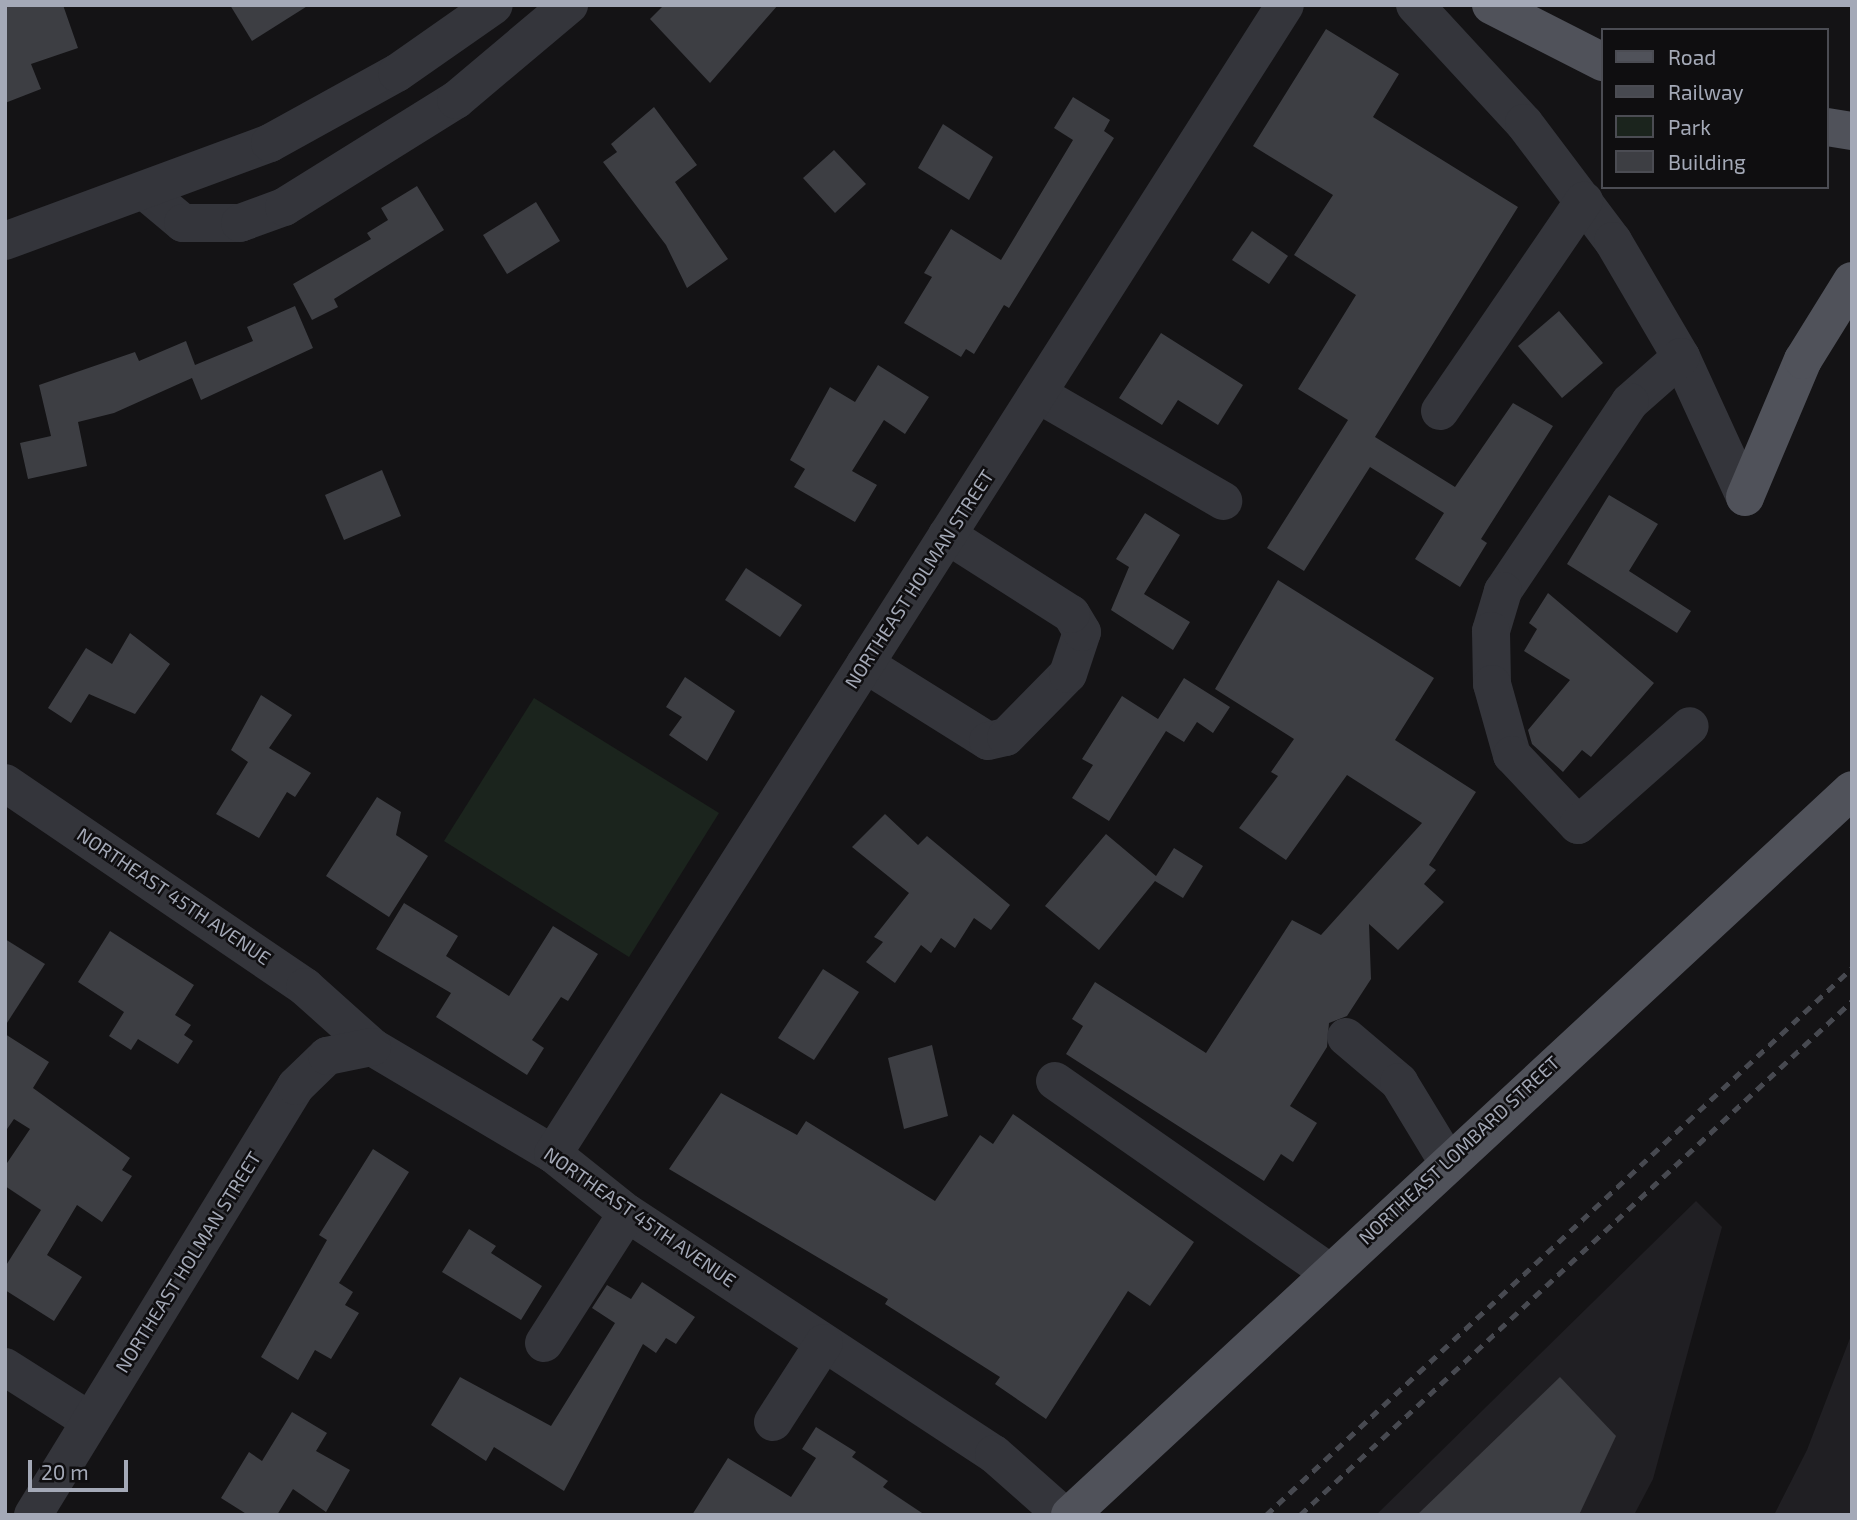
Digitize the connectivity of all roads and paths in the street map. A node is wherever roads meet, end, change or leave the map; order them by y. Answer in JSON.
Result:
{"nodes":[{"id":1,"x":495,"y":5,"type":"edge"},
{"id":2,"x":569,"y":5,"type":"edge"},
{"id":3,"x":1285,"y":5,"type":"edge"},
{"id":4,"x":1415,"y":5,"type":"edge"},
{"id":5,"x":1491,"y":5,"type":"edge"},
{"id":6,"x":1602,"y":61,"type":"edge"},
{"id":7,"x":1829,"y":127,"type":"edge"},
{"id":8,"x":1852,"y":131,"type":"edge"},
{"id":9,"x":147,"y":193,"type":"junction"},
{"id":10,"x":1584,"y":201,"type":"junction"},
{"id":11,"x":5,"y":241,"type":"edge"},
{"id":12,"x":1852,"y":281,"type":"edge"},
{"id":13,"x":1681,"y":357,"type":"junction"},
{"id":14,"x":1038,"y":394,"type":"junction"},
{"id":15,"x":1440,"y":411,"type":"dead end"},
{"id":16,"x":1745,"y":497,"type":"joint"},
{"id":17,"x":1223,"y":501,"type":"dead end"},
{"id":18,"x":947,"y":535,"type":"junction"},
{"id":19,"x":865,"y":664,"type":"junction"},
{"id":20,"x":1690,"y":726,"type":"dead end"},
{"id":21,"x":5,"y":783,"type":"edge"},
{"id":22,"x":1852,"y":790,"type":"edge"},
{"id":23,"x":1346,"y":1037,"type":"dead end"},
{"id":24,"x":372,"y":1047,"type":"junction"},
{"id":25,"x":1055,"y":1081,"type":"dead end"},
{"id":26,"x":553,"y":1154,"type":"junction"},
{"id":27,"x":1447,"y":1161,"type":"junction"},
{"id":28,"x":627,"y":1213,"type":"junction"},
{"id":29,"x":1327,"y":1271,"type":"junction"},
{"id":30,"x":544,"y":1343,"type":"dead end"},
{"id":31,"x":824,"y":1343,"type":"junction"},
{"id":32,"x":5,"y":1367,"type":"edge"},
{"id":33,"x":90,"y":1421,"type":"junction"},
{"id":34,"x":774,"y":1422,"type":"dead end"},
{"id":35,"x":33,"y":1515,"type":"edge"},
{"id":36,"x":1063,"y":1515,"type":"edge"},
{"id":37,"x":1070,"y":1515,"type":"edge"}],
"edges":[{"from":1,"to":9,"type":"street"},
{"from":2,"to":9,"type":"street"},
{"from":3,"to":14,"type":"street","name":"NORTHEAST HOLMAN STREET"},
{"from":4,"to":10,"type":"street"},
{"from":5,"to":6,"type":"main road"},
{"from":7,"to":8,"type":"main road"},
{"from":9,"to":11,"type":"street"},
{"from":10,"to":13,"type":"street"},
{"from":10,"to":15,"type":"street"},
{"from":12,"to":16,"type":"main road"},
{"from":13,"to":16,"type":"street"},
{"from":13,"to":20,"type":"street"},
{"from":14,"to":17,"type":"street"},
{"from":14,"to":18,"type":"street","name":"NORTHEAST HOLMAN STREET"},
{"from":18,"to":19,"type":"street","name":"NORTHEAST HOLMAN STREET"},
{"from":18,"to":19,"type":"street"},
{"from":19,"to":26,"type":"street","name":"NORTHEAST HOLMAN STREET"},
{"from":21,"to":24,"type":"street","name":"NORTHEAST 45TH AVENUE"},
{"from":22,"to":27,"type":"main road","name":"NORTHEAST LOMBARD STREET"},
{"from":23,"to":27,"type":"street"},
{"from":24,"to":26,"type":"street","name":"NORTHEAST 45TH AVENUE"},
{"from":24,"to":33,"type":"street","name":"NORTHEAST HOLMAN STREET"},
{"from":25,"to":29,"type":"street"},
{"from":26,"to":28,"type":"street","name":"NORTHEAST 45TH AVENUE"},
{"from":27,"to":29,"type":"main road","name":"NORTHEAST LOMBARD STREET"},
{"from":28,"to":30,"type":"street"},
{"from":28,"to":31,"type":"street","name":"NORTHEAST 45TH AVENUE"},
{"from":29,"to":37,"type":"main road","name":"NORTHEAST LOMBARD STREET"},
{"from":31,"to":34,"type":"street"},
{"from":31,"to":36,"type":"street","name":"NORTHEAST 45TH AVENUE"},
{"from":32,"to":33,"type":"street"},
{"from":33,"to":35,"type":"street","name":"NORTHEAST HOLMAN STREET"}]}
